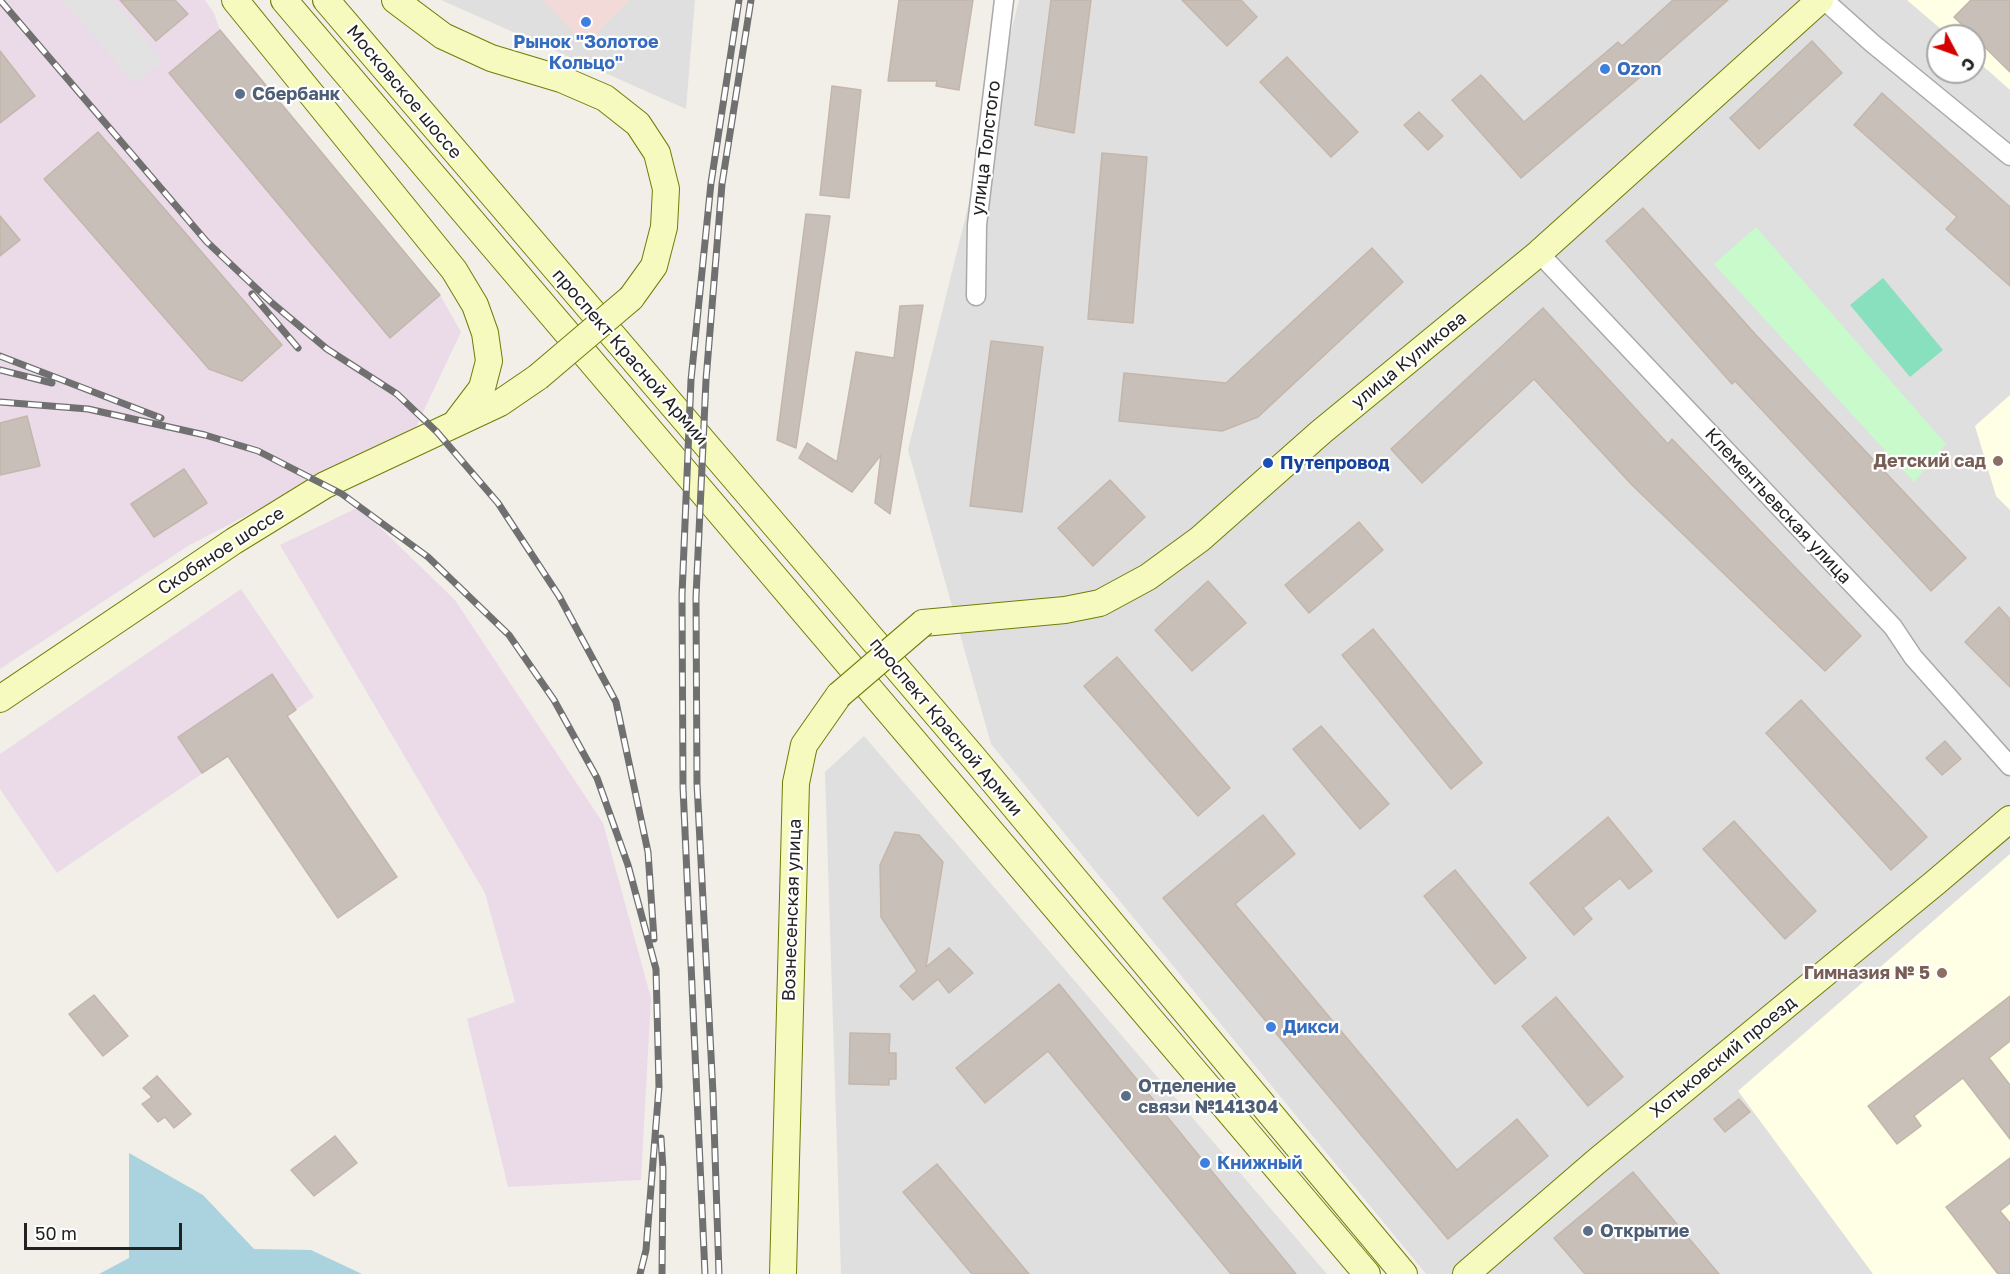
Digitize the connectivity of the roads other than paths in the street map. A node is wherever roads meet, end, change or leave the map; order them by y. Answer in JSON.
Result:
{"nodes":[{"id":1,"x":236,"y":0,"type":"edge"},
{"id":2,"x":285,"y":0,"type":"edge"},
{"id":3,"x":326,"y":0,"type":"edge"},
{"id":4,"x":395,"y":0,"type":"edge"},
{"id":5,"x":1004,"y":0,"type":"edge"},
{"id":6,"x":1820,"y":0,"type":"edge"},
{"id":7,"x":1824,"y":0,"type":"edge"},
{"id":8,"x":2010,"y":156,"type":"edge"},
{"id":9,"x":482,"y":184,"type":"joint"},
{"id":10,"x":461,"y":207,"type":"joint"},
{"id":11,"x":1539,"y":253,"type":"junction"},
{"id":12,"x":976,"y":296,"type":"dead end"},
{"id":13,"x":454,"y":424,"type":"junction"},
{"id":14,"x":950,"y":622,"type":"joint"},
{"id":15,"x":0,"y":699,"type":"edge"},
{"id":16,"x":2010,"y":766,"type":"edge"},
{"id":17,"x":2010,"y":819,"type":"edge"},
{"id":18,"x":783,"y":1274,"type":"edge"},
{"id":19,"x":1367,"y":1274,"type":"edge"},
{"id":20,"x":1404,"y":1274,"type":"edge"},
{"id":21,"x":1466,"y":1274,"type":"edge"}],
"edges":[{"from":1,"to":13,"type":"main road"},
{"from":2,"to":10,"type":"main road","name":"Московское шоссе"},
{"from":3,"to":9,"type":"main road","name":"Московское шоссе"},
{"from":4,"to":13,"type":"main road","name":"Скобяное шоссе","bridge":true},
{"from":5,"to":12,"type":"street","name":"улица Толстого"},
{"from":6,"to":11,"type":"main road","name":"улица Куликова"},
{"from":7,"to":8,"type":"street"},
{"from":9,"to":20,"type":"main road","name":"проспект Красной Армии"},
{"from":10,"to":19,"type":"main road","name":"проспект Красной Армии"},
{"from":11,"to":14,"type":"main road","name":"улица Куликова"},
{"from":11,"to":16,"type":"street","name":"Клементьевская улица"},
{"from":13,"to":15,"type":"main road","name":"Скобяное шоссе"},
{"from":14,"to":18,"type":"main road","name":"Вознесенская улица","bridge":true},
{"from":17,"to":21,"type":"main road","name":"Хотьковский проезд"}]}
